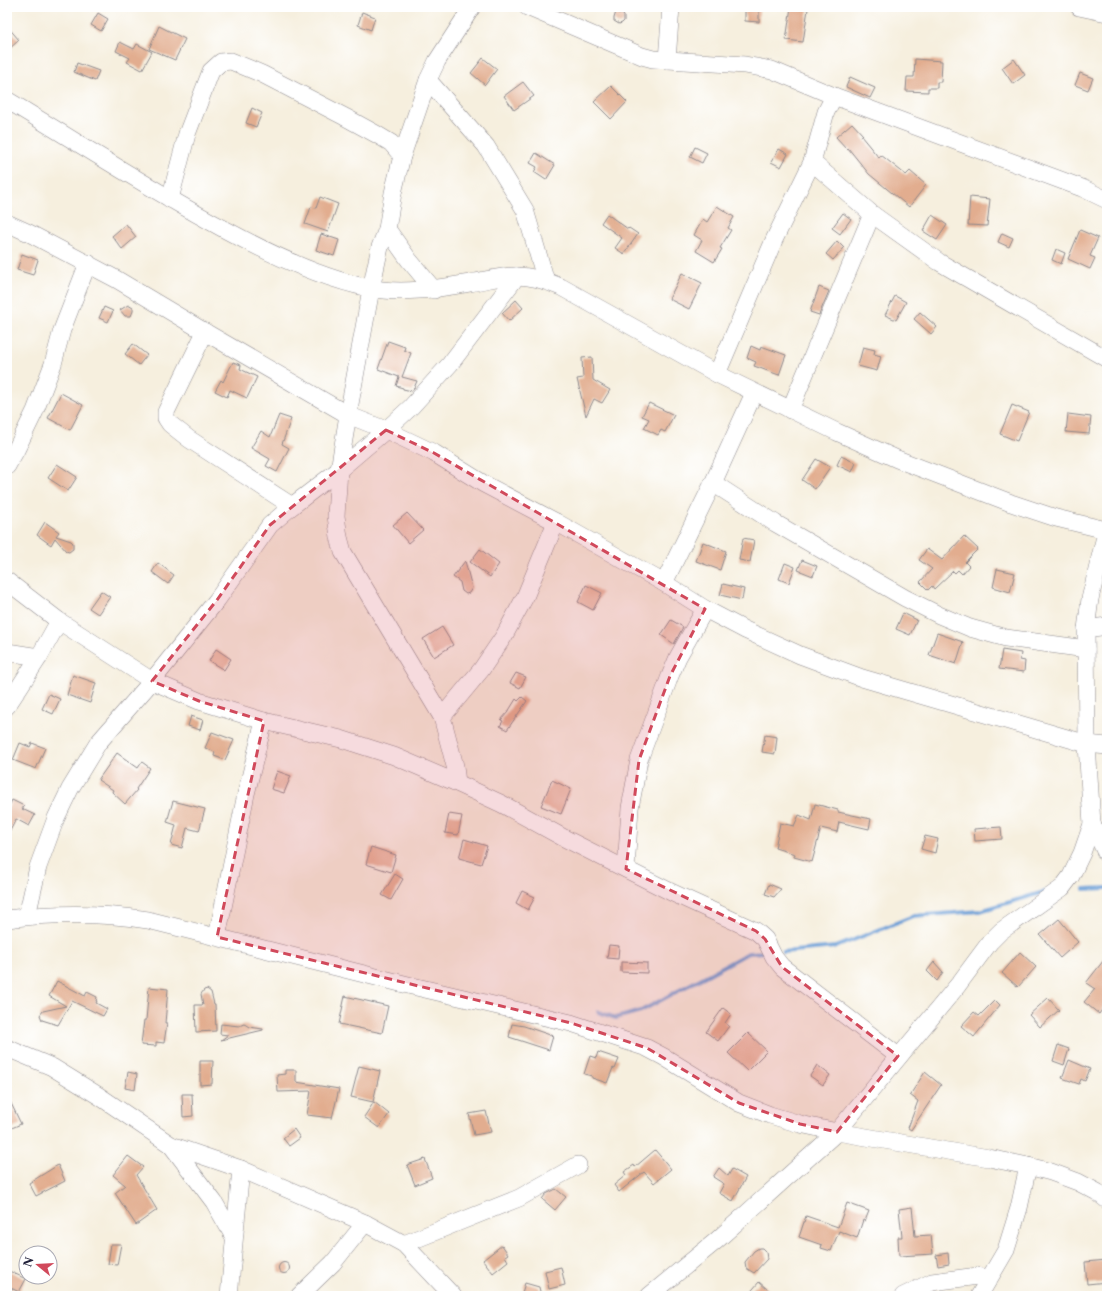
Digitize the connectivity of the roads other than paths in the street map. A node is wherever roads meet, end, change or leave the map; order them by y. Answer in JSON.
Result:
{"nodes":[{"id":1,"x":472,"y":7,"type":"edge"},
{"id":2,"x":527,"y":7,"type":"edge"},
{"id":3,"x":671,"y":7,"type":"edge"},
{"id":4,"x":1079,"y":7,"type":"edge"},
{"id":5,"x":1107,"y":13,"type":"edge"},
{"id":6,"x":667,"y":60,"type":"junction"},
{"id":7,"x":428,"y":80,"type":"junction"},
{"id":8,"x":834,"y":96,"type":"junction"},
{"id":9,"x":7,"y":100,"type":"edge"},
{"id":10,"x":402,"y":156,"type":"junction"},
{"id":11,"x":812,"y":162,"type":"junction"},
{"id":12,"x":170,"y":199,"type":"junction"},
{"id":13,"x":1107,"y":200,"type":"edge"},
{"id":14,"x":872,"y":214,"type":"junction"},
{"id":15,"x":7,"y":223,"type":"edge"},
{"id":16,"x":387,"y":229,"type":"junction"},
{"id":17,"x":88,"y":263,"type":"junction"},
{"id":18,"x":517,"y":276,"type":"junction"},
{"id":19,"x":546,"y":281,"type":"junction"},
{"id":20,"x":371,"y":289,"type":"junction"},
{"id":21,"x":434,"y":290,"type":"junction"},
{"id":22,"x":205,"y":332,"type":"junction"},
{"id":23,"x":1107,"y":359,"type":"edge"},
{"id":24,"x":717,"y":374,"type":"junction"},
{"id":25,"x":754,"y":393,"type":"junction"},
{"id":26,"x":790,"y":410,"type":"junction"},
{"id":27,"x":348,"y":415,"type":"junction"},
{"id":28,"x":386,"y":430,"type":"junction"},
{"id":29,"x":7,"y":466,"type":"edge"},
{"id":30,"x":340,"y":470,"type":"junction"},
{"id":31,"x":713,"y":483,"type":"junction"},
{"id":32,"x":292,"y":506,"type":"junction"},
{"id":33,"x":556,"y":522,"type":"junction"},
{"id":34,"x":1107,"y":529,"type":"edge"},
{"id":35,"x":7,"y":581,"type":"edge"},
{"id":36,"x":664,"y":583,"type":"junction"},
{"id":37,"x":705,"y":609,"type":"junction"},
{"id":38,"x":59,"y":621,"type":"junction"},
{"id":39,"x":1107,"y":626,"type":"edge"},
{"id":40,"x":1086,"y":629,"type":"junction"},
{"id":41,"x":1086,"y":649,"type":"junction"},
{"id":42,"x":7,"y":652,"type":"edge"},
{"id":43,"x":39,"y":657,"type":"junction"},
{"id":44,"x":152,"y":681,"type":"junction"},
{"id":45,"x":7,"y":706,"type":"edge"},
{"id":46,"x":442,"y":717,"type":"junction"},
{"id":47,"x":264,"y":721,"type":"junction"},
{"id":48,"x":1086,"y":744,"type":"junction"},
{"id":49,"x":1107,"y":746,"type":"edge"},
{"id":50,"x":457,"y":783,"type":"junction"},
{"id":51,"x":1092,"y":824,"type":"junction"},
{"id":52,"x":1107,"y":855,"type":"edge"},
{"id":53,"x":626,"y":869,"type":"junction"},
{"id":54,"x":27,"y":916,"type":"junction"},
{"id":55,"x":7,"y":919,"type":"edge"},
{"id":56,"x":217,"y":937,"type":"junction"},
{"id":57,"x":7,"y":1048,"type":"edge"},
{"id":58,"x":898,"y":1056,"type":"junction"},
{"id":59,"x":837,"y":1132,"type":"junction"},
{"id":60,"x":171,"y":1145,"type":"junction"},
{"id":61,"x":578,"y":1165,"type":"dead end"},
{"id":62,"x":1028,"y":1166,"type":"junction"},
{"id":63,"x":241,"y":1169,"type":"junction"},
{"id":64,"x":1104,"y":1191,"type":"edge"},
{"id":65,"x":365,"y":1223,"type":"junction"},
{"id":66,"x":234,"y":1237,"type":"junction"},
{"id":67,"x":404,"y":1244,"type":"junction"},
{"id":68,"x":989,"y":1278,"type":"junction"},
{"id":69,"x":229,"y":1296,"type":"edge"},
{"id":70,"x":299,"y":1296,"type":"edge"},
{"id":71,"x":453,"y":1296,"type":"edge"},
{"id":72,"x":649,"y":1296,"type":"edge"},
{"id":73,"x":903,"y":1296,"type":"edge"},
{"id":74,"x":979,"y":1296,"type":"edge"}],
"edges":[{"from":1,"to":7,"type":"street"},
{"from":2,"to":6,"type":"street"},
{"from":3,"to":6,"type":"street"},
{"from":4,"to":5,"type":"street"},
{"from":6,"to":8,"type":"street"},
{"from":7,"to":10,"type":"street"},
{"from":7,"to":19,"type":"street"},
{"from":8,"to":11,"type":"street"},
{"from":8,"to":13,"type":"street"},
{"from":9,"to":12,"type":"street"},
{"from":10,"to":12,"type":"street"},
{"from":10,"to":16,"type":"street"},
{"from":11,"to":14,"type":"street"},
{"from":11,"to":24,"type":"street"},
{"from":12,"to":20,"type":"street"},
{"from":14,"to":23,"type":"street"},
{"from":14,"to":26,"type":"street"},
{"from":15,"to":17,"type":"street"},
{"from":16,"to":20,"type":"street"},
{"from":16,"to":21,"type":"street"},
{"from":17,"to":22,"type":"street"},
{"from":17,"to":29,"type":"street"},
{"from":18,"to":19,"type":"street"},
{"from":18,"to":21,"type":"street"},
{"from":18,"to":28,"type":"street"},
{"from":19,"to":24,"type":"street"},
{"from":20,"to":21,"type":"street"},
{"from":20,"to":27,"type":"street"},
{"from":22,"to":27,"type":"street"},
{"from":22,"to":32,"type":"street"},
{"from":24,"to":25,"type":"street"},
{"from":25,"to":26,"type":"street"},
{"from":25,"to":31,"type":"street"},
{"from":26,"to":34,"type":"street"},
{"from":27,"to":28,"type":"street"},
{"from":27,"to":30,"type":"street"},
{"from":28,"to":30,"type":"street"},
{"from":28,"to":33,"type":"street"},
{"from":30,"to":32,"type":"street"},
{"from":30,"to":46,"type":"street"},
{"from":31,"to":36,"type":"street"},
{"from":31,"to":41,"type":"street"},
{"from":32,"to":44,"type":"street"},
{"from":33,"to":36,"type":"street"},
{"from":33,"to":46,"type":"street"},
{"from":34,"to":40,"type":"street"},
{"from":35,"to":38,"type":"street"},
{"from":36,"to":37,"type":"street"},
{"from":37,"to":48,"type":"street"},
{"from":37,"to":53,"type":"street"},
{"from":38,"to":43,"type":"street"},
{"from":38,"to":44,"type":"street"},
{"from":39,"to":40,"type":"street"},
{"from":40,"to":41,"type":"street"},
{"from":41,"to":48,"type":"street"},
{"from":42,"to":43,"type":"street"},
{"from":43,"to":45,"type":"street"},
{"from":44,"to":47,"type":"street"},
{"from":44,"to":54,"type":"street"},
{"from":46,"to":50,"type":"street"},
{"from":47,"to":50,"type":"street"},
{"from":47,"to":56,"type":"street"},
{"from":48,"to":49,"type":"street"},
{"from":48,"to":51,"type":"street"},
{"from":50,"to":53,"type":"street"},
{"from":51,"to":52,"type":"street"},
{"from":51,"to":58,"type":"street"},
{"from":53,"to":58,"type":"street"},
{"from":54,"to":55,"type":"street"},
{"from":54,"to":56,"type":"street"},
{"from":56,"to":59,"type":"street"},
{"from":57,"to":60,"type":"street"},
{"from":58,"to":59,"type":"street"},
{"from":59,"to":62,"type":"street"},
{"from":59,"to":72,"type":"street"},
{"from":60,"to":63,"type":"street"},
{"from":60,"to":66,"type":"street"},
{"from":61,"to":67,"type":"street"},
{"from":62,"to":64,"type":"street"},
{"from":62,"to":68,"type":"street"},
{"from":63,"to":65,"type":"street"},
{"from":63,"to":66,"type":"street"},
{"from":65,"to":67,"type":"street"},
{"from":65,"to":70,"type":"street"},
{"from":66,"to":69,"type":"street"},
{"from":67,"to":71,"type":"street"},
{"from":68,"to":73,"type":"street"},
{"from":68,"to":74,"type":"street"}]}
